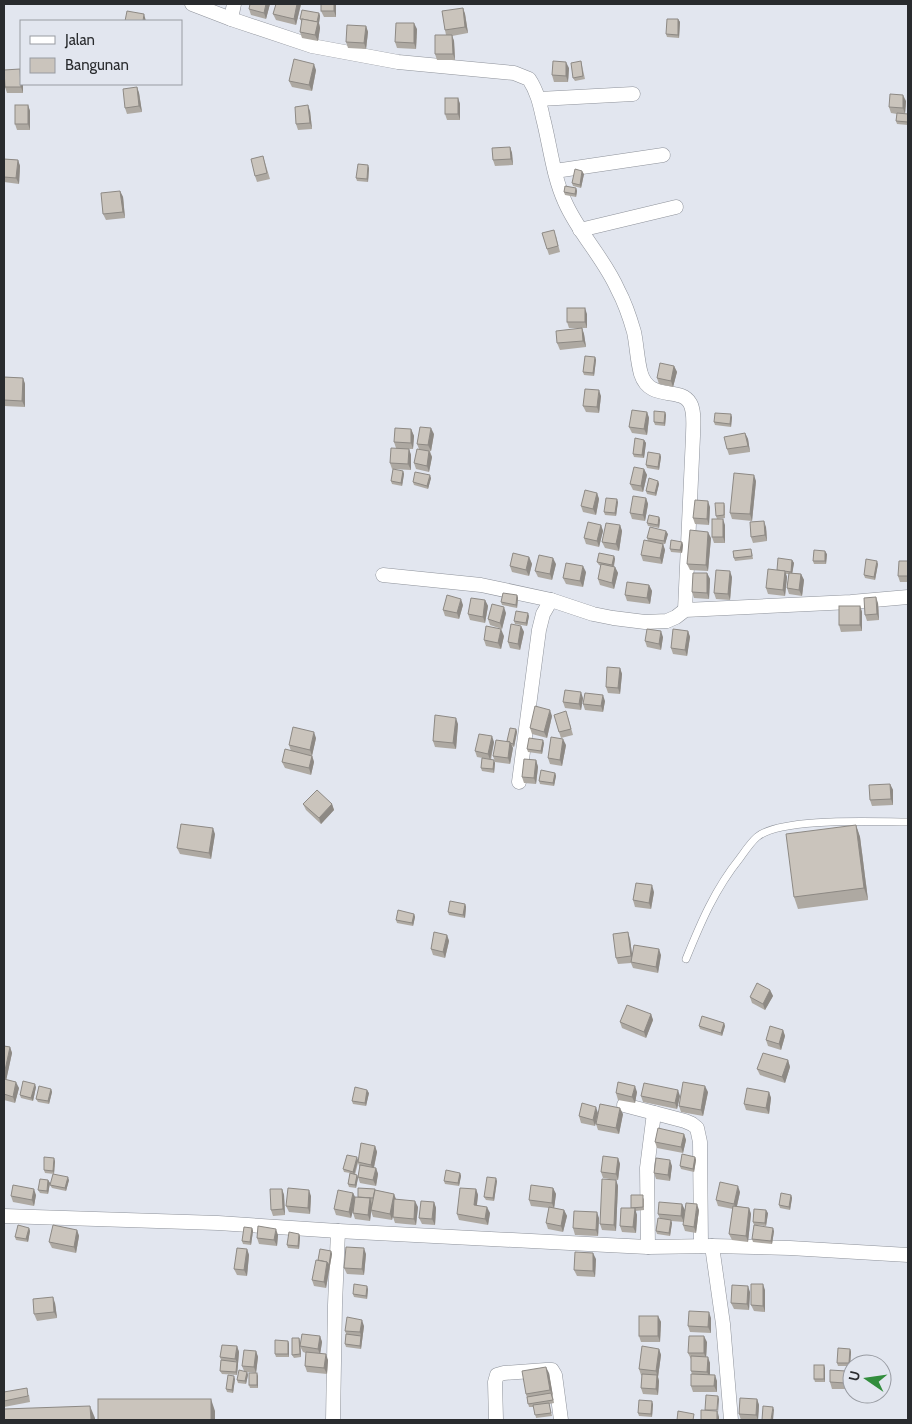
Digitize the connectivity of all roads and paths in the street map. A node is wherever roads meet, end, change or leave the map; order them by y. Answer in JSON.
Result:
{"nodes":[{"id":1,"x":192,"y":4,"type":"edge"},
{"id":2,"x":234,"y":4,"type":"edge"},
{"id":3,"x":231,"y":19,"type":"junction"},
{"id":4,"x":633,"y":94,"type":"dead end"},
{"id":5,"x":539,"y":99,"type":"junction"},
{"id":6,"x":663,"y":155,"type":"dead end"},
{"id":7,"x":555,"y":171,"type":"junction"},
{"id":8,"x":676,"y":207,"type":"dead end"},
{"id":9,"x":580,"y":230,"type":"junction"},
{"id":10,"x":383,"y":575,"type":"dead end"},
{"id":11,"x":908,"y":596,"type":"edge"},
{"id":12,"x":551,"y":600,"type":"junction"},
{"id":13,"x":685,"y":610,"type":"junction"},
{"id":14,"x":519,"y":782,"type":"dead end"},
{"id":15,"x":908,"y":822,"type":"edge"},
{"id":16,"x":686,"y":959,"type":"dead end"},
{"id":17,"x":624,"y":1105,"type":"dead end"},
{"id":18,"x":654,"y":1113,"type":"junction"},
{"id":19,"x":4,"y":1216,"type":"edge"},
{"id":20,"x":338,"y":1231,"type":"junction"},
{"id":21,"x":706,"y":1246,"type":"junction"},
{"id":22,"x":648,"y":1247,"type":"junction"},
{"id":23,"x":908,"y":1255,"type":"edge"},
{"id":24,"x":333,"y":1420,"type":"edge"},
{"id":25,"x":496,"y":1420,"type":"edge"},
{"id":26,"x":562,"y":1420,"type":"edge"},
{"id":27,"x":731,"y":1420,"type":"edge"}],
"edges":[{"from":1,"to":3,"type":"street"},
{"from":2,"to":3,"type":"street"},
{"from":3,"to":5,"type":"street"},
{"from":4,"to":5,"type":"street"},
{"from":5,"to":7,"type":"street"},
{"from":6,"to":7,"type":"street"},
{"from":7,"to":9,"type":"street"},
{"from":8,"to":9,"type":"street"},
{"from":9,"to":13,"type":"street"},
{"from":10,"to":12,"type":"street"},
{"from":11,"to":13,"type":"street"},
{"from":12,"to":13,"type":"street"},
{"from":12,"to":14,"type":"street"},
{"from":15,"to":16,"type":"lane"},
{"from":17,"to":18,"type":"street"},
{"from":18,"to":21,"type":"street"},
{"from":18,"to":22,"type":"street"},
{"from":19,"to":20,"type":"street"},
{"from":20,"to":22,"type":"street"},
{"from":20,"to":24,"type":"street"},
{"from":21,"to":22,"type":"street"},
{"from":21,"to":23,"type":"street"},
{"from":21,"to":27,"type":"street"},
{"from":25,"to":26,"type":"street"}]}
